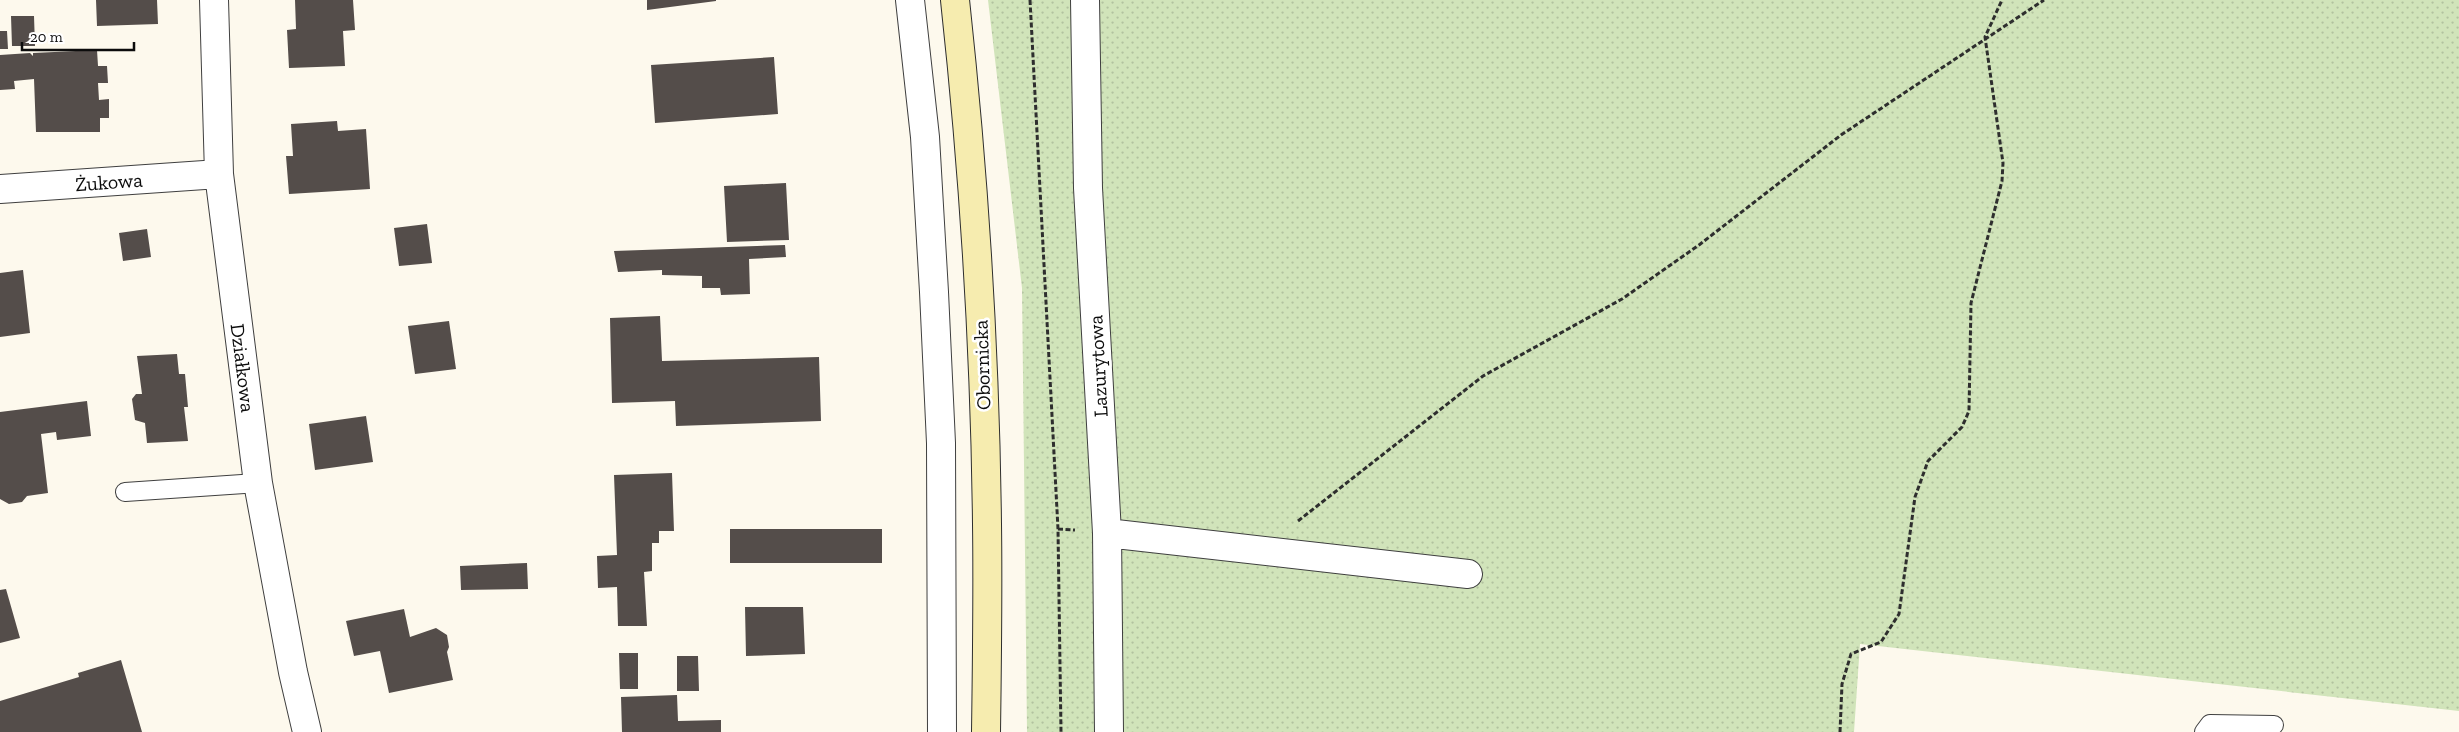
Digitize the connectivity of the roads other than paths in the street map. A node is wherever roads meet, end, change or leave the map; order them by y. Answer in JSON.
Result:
{"nodes":[{"id":1,"x":214,"y":0,"type":"edge"},
{"id":2,"x":910,"y":0,"type":"edge"},
{"id":3,"x":955,"y":0,"type":"edge"},
{"id":4,"x":1085,"y":0,"type":"edge"},
{"id":5,"x":219,"y":174,"type":"junction"},
{"id":6,"x":0,"y":189,"type":"edge"},
{"id":7,"x":258,"y":483,"type":"junction"},
{"id":8,"x":125,"y":492,"type":"dead end"},
{"id":9,"x":1108,"y":533,"type":"junction"},
{"id":10,"x":1468,"y":574,"type":"dead end"},
{"id":11,"x":2274,"y":725,"type":"dead end"},
{"id":12,"x":307,"y":732,"type":"edge"},
{"id":13,"x":942,"y":732,"type":"edge"},
{"id":14,"x":986,"y":732,"type":"edge"},
{"id":15,"x":1109,"y":732,"type":"edge"},
{"id":16,"x":2204,"y":732,"type":"edge"}],
"edges":[{"from":1,"to":5,"type":"street","name":"Działkowa"},
{"from":2,"to":13,"type":"street"},
{"from":3,"to":14,"type":"main road","name":"Obornicka"},
{"from":4,"to":9,"type":"street","name":"Lazurytowa"},
{"from":5,"to":6,"type":"street","name":"Żukowa"},
{"from":5,"to":7,"type":"street","name":"Działkowa"},
{"from":7,"to":8,"type":"lane"},
{"from":7,"to":12,"type":"street","name":"Działkowa"},
{"from":9,"to":10,"type":"street"},
{"from":9,"to":15,"type":"street","name":"Lazurytowa"},
{"from":11,"to":16,"type":"lane"}]}
